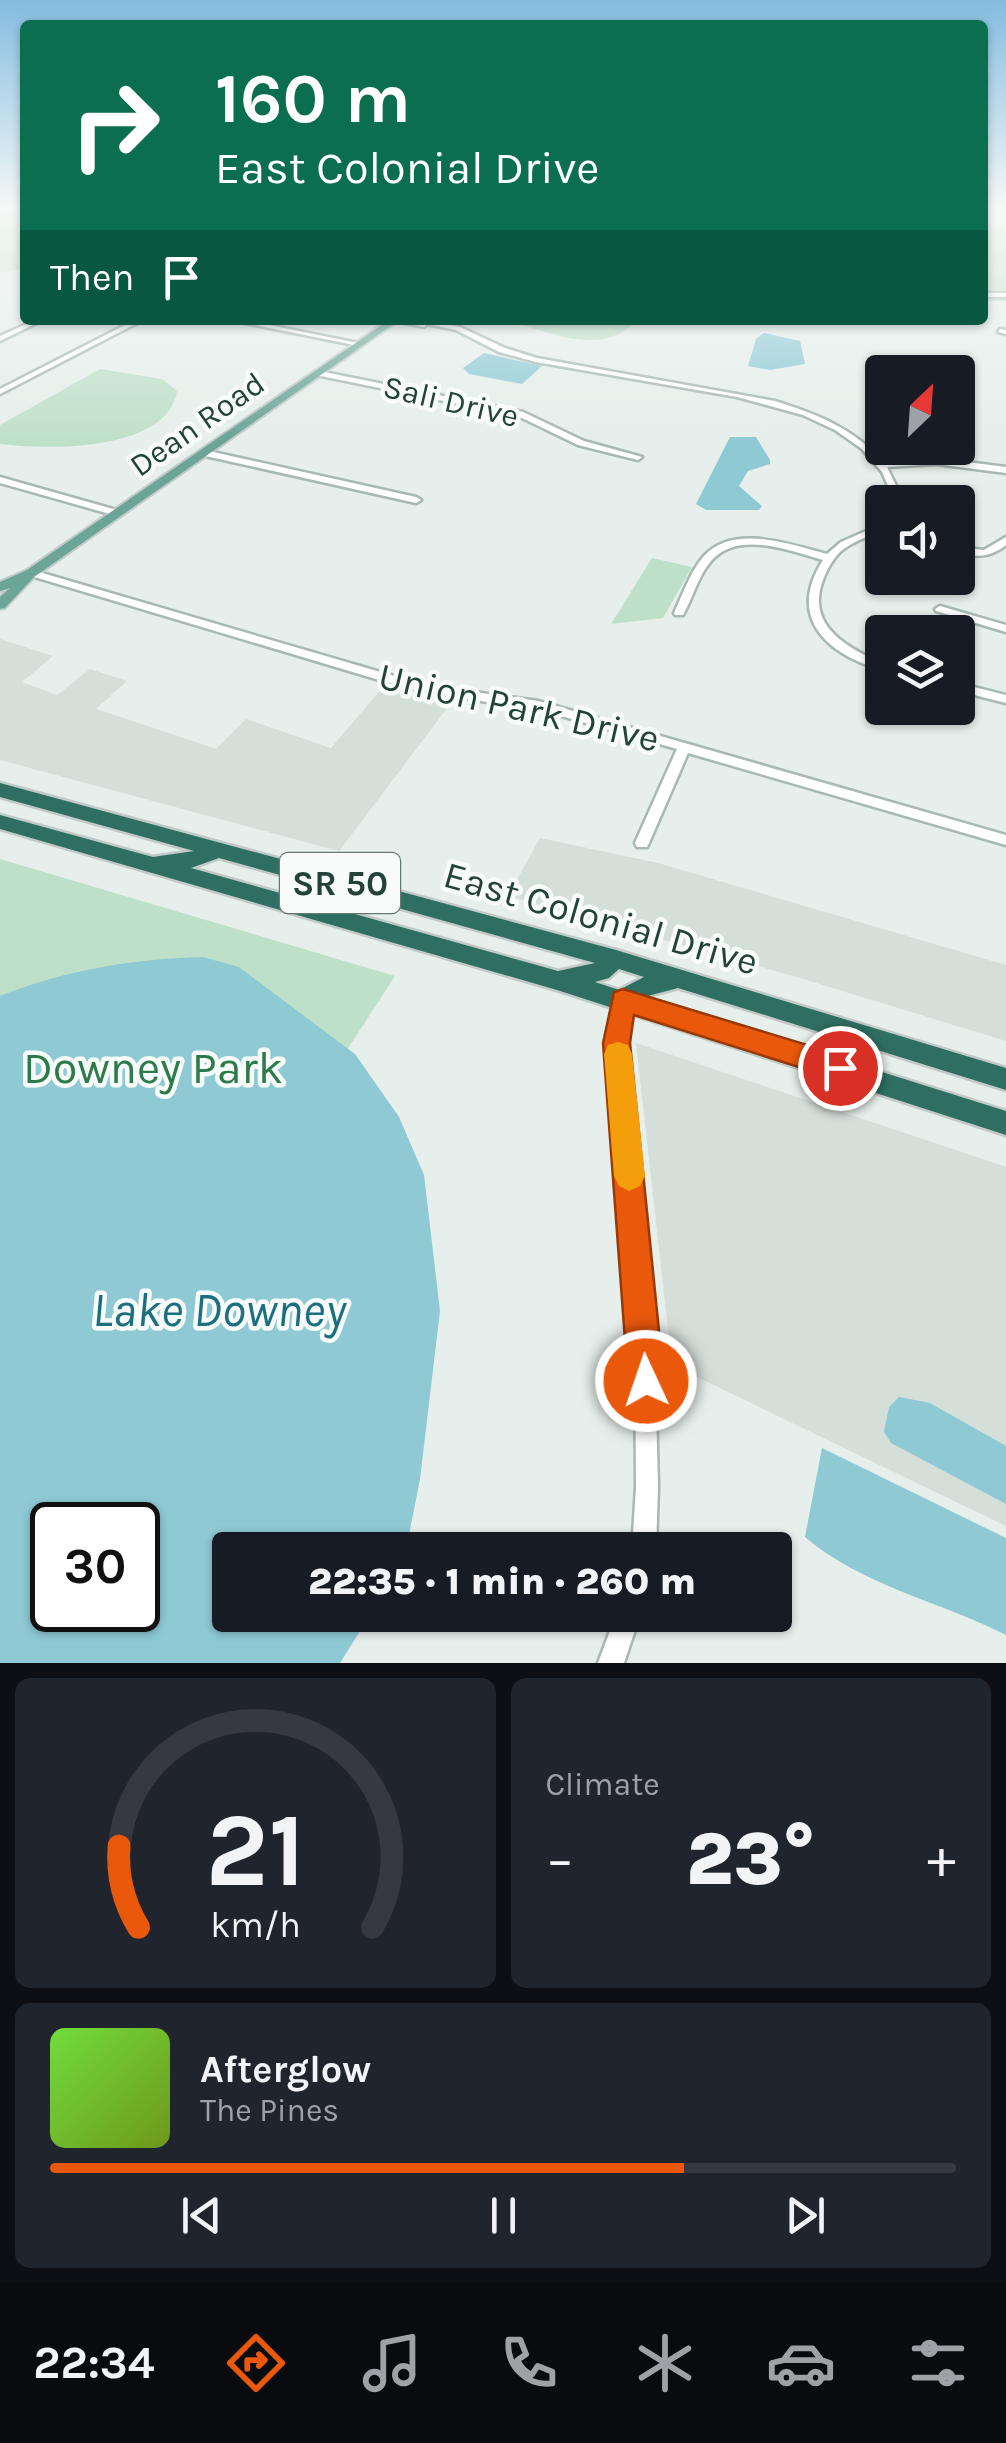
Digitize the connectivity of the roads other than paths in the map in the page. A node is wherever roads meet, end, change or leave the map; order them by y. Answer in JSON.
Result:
{"nodes":[{"id":1,"x":29,"y":325,"type":"edge"},
{"id":2,"x":130,"y":325,"type":"edge"},
{"id":3,"x":259,"y":325,"type":"edge"},
{"id":4,"x":388,"y":325,"type":"edge"},
{"id":5,"x":421,"y":325,"type":"edge"},
{"id":6,"x":436,"y":325,"type":"edge"},
{"id":7,"x":469,"y":334,"type":"junction"},
{"id":8,"x":0,"y":338,"type":"edge"},
{"id":9,"x":359,"y":344,"type":"junction"},
{"id":10,"x":319,"y":373,"type":"junction"},
{"id":11,"x":0,"y":392,"type":"edge"},
{"id":12,"x":865,"y":452,"type":"edge"},
{"id":13,"x":204,"y":453,"type":"junction"},
{"id":14,"x":638,"y":457,"type":"dead end"},
{"id":15,"x":880,"y":465,"type":"edge"},
{"id":16,"x":967,"y":465,"type":"edge"},
{"id":17,"x":1006,"y":470,"type":"edge"},
{"id":18,"x":0,"y":480,"type":"edge"},
{"id":19,"x":894,"y":485,"type":"edge"},
{"id":20,"x":416,"y":500,"type":"dead end"},
{"id":21,"x":117,"y":513,"type":"junction"},
{"id":22,"x":865,"y":534,"type":"edge"},
{"id":23,"x":1006,"y":540,"type":"edge"},
{"id":24,"x":975,"y":552,"type":"edge"},
{"id":25,"x":829,"y":558,"type":"junction"},
{"id":26,"x":32,"y":574,"type":"junction"},
{"id":27,"x":0,"y":587,"type":"edge"},
{"id":28,"x":0,"y":605,"type":"edge"},
{"id":29,"x":940,"y":610,"type":"dead end"},
{"id":30,"x":679,"y":612,"type":"dead end"},
{"id":31,"x":1006,"y":628,"type":"edge"},
{"id":32,"x":865,"y":658,"type":"edge"},
{"id":33,"x":975,"y":692,"type":"edge"},
{"id":34,"x":1006,"y":700,"type":"edge"},
{"id":35,"x":684,"y":747,"type":"junction"},
{"id":36,"x":0,"y":790,"type":"edge"},
{"id":37,"x":0,"y":822,"type":"edge"},
{"id":38,"x":1006,"y":840,"type":"edge"},
{"id":39,"x":642,"y":843,"type":"dead end"},
{"id":40,"x":219,"y":850,"type":"junction"},
{"id":41,"x":139,"y":862,"type":"junction"},
{"id":42,"x":616,"y":959,"type":"junction"},
{"id":43,"x":680,"y":978,"type":"junction"},
{"id":44,"x":557,"y":980,"type":"junction"},
{"id":45,"x":623,"y":1000,"type":"junction"},
{"id":46,"x":1006,"y":1079,"type":"edge"},
{"id":47,"x":1006,"y":1123,"type":"edge"},
{"id":48,"x":646,"y":1532,"type":"edge"},
{"id":49,"x":622,"y":1632,"type":"edge"},
{"id":50,"x":611,"y":1663,"type":"edge"}],
"edges":[{"from":1,"to":8,"type":"street"},
{"from":2,"to":11,"type":"street"},
{"from":3,"to":9,"type":"street"},
{"from":4,"to":9,"type":"main road","name":"Dean Road"},
{"from":5,"to":7,"type":"street"},
{"from":6,"to":7,"type":"street"},
{"from":7,"to":12,"type":"street"},
{"from":9,"to":10,"type":"main road","name":"Dean Road"},
{"from":10,"to":13,"type":"main road","name":"Dean Road"},
{"from":10,"to":14,"type":"street","name":"Sali Drive"},
{"from":13,"to":20,"type":"street"},
{"from":13,"to":21,"type":"main road","name":"Dean Road"},
{"from":15,"to":19,"type":"street"},
{"from":16,"to":17,"type":"street"},
{"from":18,"to":21,"type":"street"},
{"from":21,"to":26,"type":"main road","name":"Dean Road"},
{"from":22,"to":25,"type":"street"},
{"from":23,"to":24,"type":"street"},
{"from":25,"to":30,"type":"street"},
{"from":25,"to":32,"type":"street"},
{"from":26,"to":27,"type":"main road","name":"Dean Road"},
{"from":26,"to":28,"type":"main road","name":"Dean Road"},
{"from":26,"to":35,"type":"street","name":"Union Park Drive"},
{"from":29,"to":31,"type":"street"},
{"from":33,"to":34,"type":"street"},
{"from":35,"to":38,"type":"street","name":"Union Park Drive"},
{"from":35,"to":39,"type":"street"},
{"from":36,"to":40,"type":"highway","name":"East Colonial Drive","number":"SR 50"},
{"from":37,"to":41,"type":"highway","name":"East Colonial Drive","number":"SR 50"},
{"from":40,"to":41,"type":"highway"},
{"from":40,"to":42,"type":"highway","name":"East Colonial Drive","number":"SR 50"},
{"from":41,"to":44,"type":"highway","name":"East Colonial Drive","number":"SR 50"},
{"from":42,"to":43,"type":"highway","name":"East Colonial Drive","number":"SR 50"},
{"from":42,"to":44,"type":"highway"},
{"from":43,"to":45,"type":"highway"},
{"from":43,"to":46,"type":"highway","name":"East Colonial Drive","number":"SR 50"},
{"from":44,"to":45,"type":"highway","name":"East Colonial Drive","number":"SR 50"},
{"from":45,"to":47,"type":"highway","name":"East Colonial Drive","number":"SR 50"},
{"from":45,"to":48,"type":"street"},
{"from":49,"to":50,"type":"street"}]}
